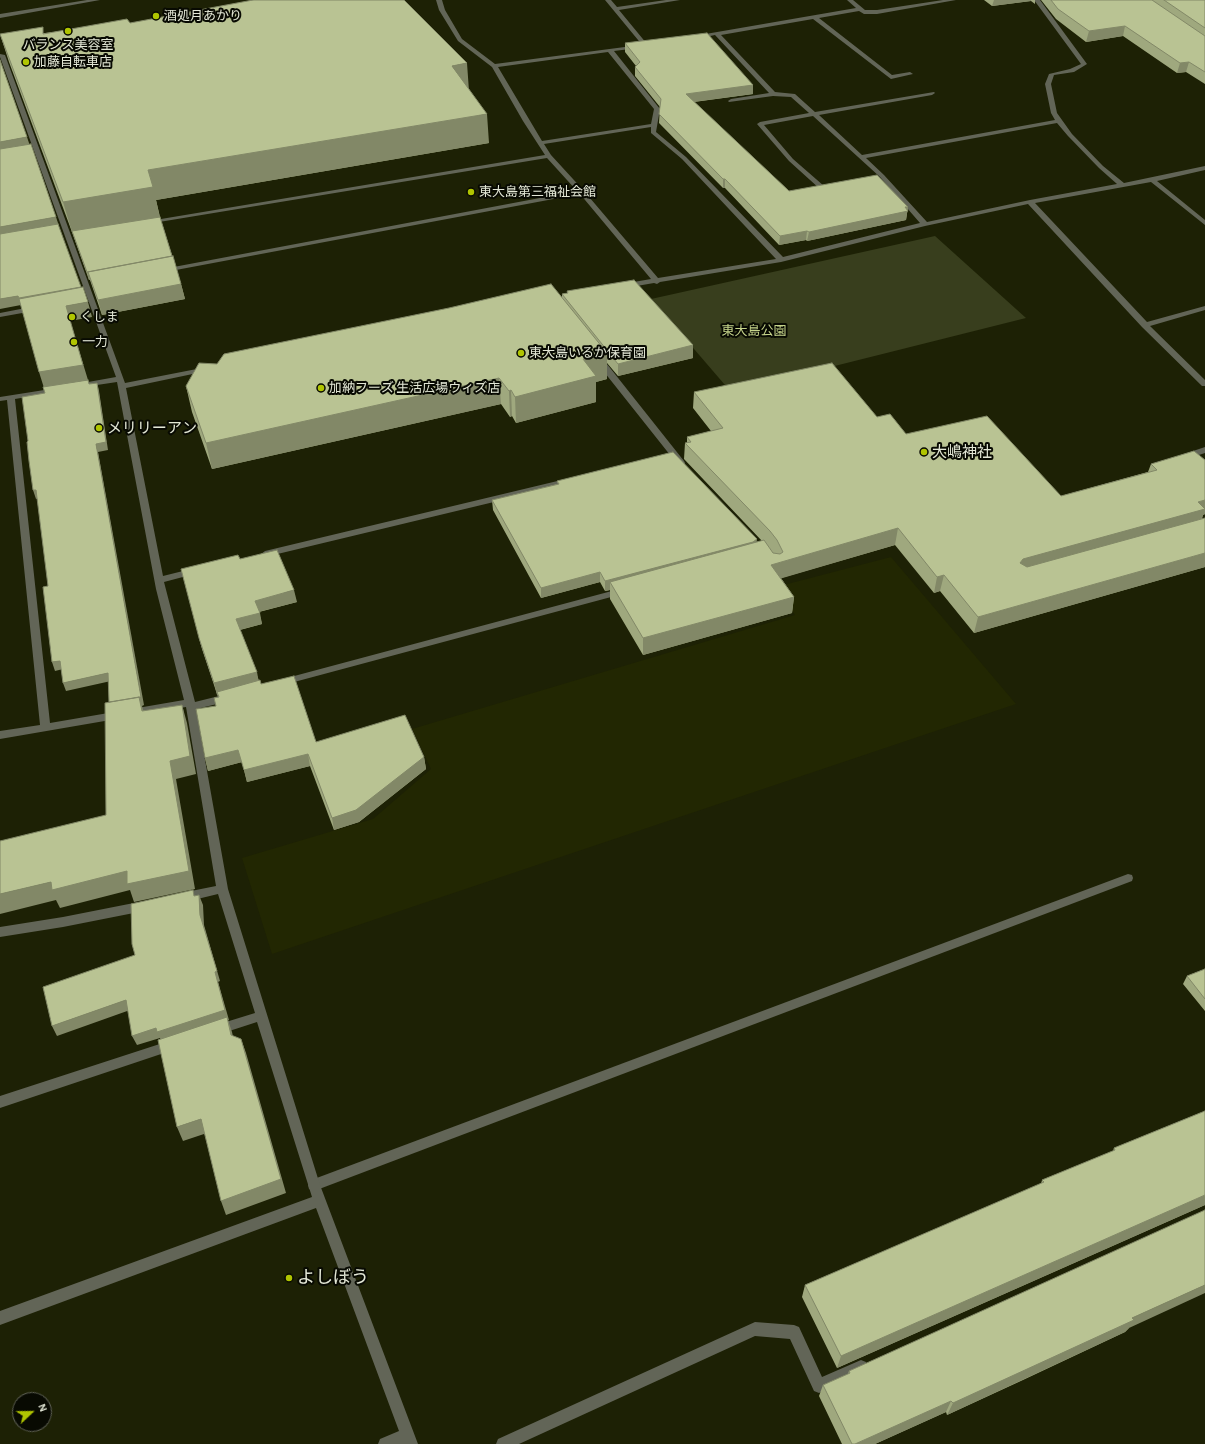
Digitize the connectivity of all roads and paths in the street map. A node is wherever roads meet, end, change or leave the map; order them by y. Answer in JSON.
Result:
{"nodes":[{"id":1,"x":97,"y":0,"type":"edge"},
{"id":2,"x":439,"y":0,"type":"edge"},
{"id":3,"x":608,"y":0,"type":"edge"},
{"id":4,"x":677,"y":0,"type":"edge"},
{"id":5,"x":850,"y":0,"type":"edge"},
{"id":6,"x":953,"y":0,"type":"edge"},
{"id":7,"x":1036,"y":0,"type":"edge"},
{"id":8,"x":87,"y":1,"type":"edge"},
{"id":9,"x":617,"y":9,"type":"junction"},
{"id":10,"x":861,"y":9,"type":"junction"},
{"id":11,"x":0,"y":16,"type":"edge"},
{"id":12,"x":814,"y":18,"type":"junction"},
{"id":13,"x":717,"y":34,"type":"junction"},
{"id":14,"x":688,"y":38,"type":"edge"},
{"id":15,"x":652,"y":44,"type":"edge"},
{"id":16,"x":645,"y":45,"type":"junction"},
{"id":17,"x":610,"y":50,"type":"junction"},
{"id":18,"x":4,"y":55,"type":"edge"},
{"id":19,"x":494,"y":66,"type":"junction"},
{"id":20,"x":910,"y":74,"type":"dead end"},
{"id":21,"x":932,"y":93,"type":"dead end"},
{"id":22,"x":774,"y":94,"type":"junction"},
{"id":23,"x":731,"y":101,"type":"edge"},
{"id":24,"x":814,"y":115,"type":"junction"},
{"id":25,"x":1059,"y":121,"type":"junction"},
{"id":26,"x":654,"y":125,"type":"junction"},
{"id":27,"x":540,"y":143,"type":"junction"},
{"id":28,"x":549,"y":156,"type":"junction"},
{"id":29,"x":860,"y":157,"type":"junction"},
{"id":30,"x":1205,"y":168,"type":"edge"},
{"id":31,"x":882,"y":176,"type":"junction"},
{"id":32,"x":875,"y":178,"type":"edge"},
{"id":33,"x":1152,"y":180,"type":"junction"},
{"id":34,"x":837,"y":186,"type":"edge"},
{"id":35,"x":1123,"y":186,"type":"junction"},
{"id":36,"x":582,"y":192,"type":"junction"},
{"id":37,"x":1030,"y":202,"type":"junction"},
{"id":38,"x":1205,"y":223,"type":"edge"},
{"id":39,"x":145,"y":224,"type":"edge"},
{"id":40,"x":925,"y":224,"type":"junction"},
{"id":41,"x":75,"y":236,"type":"edge"},
{"id":42,"x":68,"y":237,"type":"junction"},
{"id":43,"x":781,"y":260,"type":"junction"},
{"id":44,"x":156,"y":272,"type":"edge"},
{"id":45,"x":657,"y":282,"type":"junction"},
{"id":46,"x":94,"y":284,"type":"edge"},
{"id":47,"x":86,"y":285,"type":"junction"},
{"id":48,"x":619,"y":287,"type":"edge"},
{"id":49,"x":45,"y":306,"type":"edge"},
{"id":50,"x":1205,"y":308,"type":"edge"},
{"id":51,"x":0,"y":315,"type":"edge"},
{"id":52,"x":1145,"y":325,"type":"junction"},
{"id":53,"x":592,"y":352,"type":"edge"},
{"id":54,"x":215,"y":367,"type":"edge"},
{"id":55,"x":121,"y":383,"type":"junction"},
{"id":56,"x":1205,"y":384,"type":"edge"},
{"id":57,"x":11,"y":397,"type":"junction"},
{"id":58,"x":0,"y":399,"type":"edge"},
{"id":59,"x":1205,"y":450,"type":"edge"},
{"id":60,"x":1177,"y":460,"type":"edge"},
{"id":61,"x":690,"y":472,"type":"edge"},
{"id":62,"x":582,"y":478,"type":"edge"},
{"id":63,"x":260,"y":556,"type":"edge"},
{"id":64,"x":206,"y":569,"type":"edge"},
{"id":65,"x":160,"y":580,"type":"junction"},
{"id":66,"x":634,"y":588,"type":"edge"},
{"id":67,"x":274,"y":685,"type":"edge"},
{"id":68,"x":236,"y":695,"type":"edge"},
{"id":69,"x":190,"y":705,"type":"junction"},
{"id":70,"x":45,"y":727,"type":"junction"},
{"id":71,"x":0,"y":735,"type":"edge"},
{"id":72,"x":1128,"y":878,"type":"dead end"},
{"id":73,"x":222,"y":889,"type":"junction"},
{"id":74,"x":168,"y":901,"type":"edge"},
{"id":75,"x":153,"y":904,"type":"edge"},
{"id":76,"x":0,"y":932,"type":"edge"},
{"id":77,"x":261,"y":1016,"type":"junction"},
{"id":78,"x":209,"y":1033,"type":"edge"},
{"id":79,"x":186,"y":1040,"type":"edge"},
{"id":80,"x":0,"y":1102,"type":"edge"},
{"id":81,"x":314,"y":1185,"type":"junction"},
{"id":82,"x":320,"y":1200,"type":"junction"},
{"id":83,"x":0,"y":1318,"type":"edge"},
{"id":84,"x":870,"y":1363,"type":"edge"},
{"id":85,"x":409,"y":1439,"type":"edge"},
{"id":86,"x":385,"y":1444,"type":"edge"},
{"id":87,"x":503,"y":1444,"type":"edge"}],
"edges":[{"from":1,"to":8,"type":"street"},
{"from":2,"to":19,"type":"street"},
{"from":3,"to":9,"type":"street"},
{"from":4,"to":9,"type":"street"},
{"from":5,"to":10,"type":"street"},
{"from":6,"to":10,"type":"street"},
{"from":7,"to":25,"type":"street"},
{"from":8,"to":11,"type":"street"},
{"from":9,"to":16,"type":"street"},
{"from":10,"to":12,"type":"street"},
{"from":12,"to":13,"type":"street"},
{"from":12,"to":20,"type":"street"},
{"from":13,"to":14,"type":"street"},
{"from":13,"to":22,"type":"street"},
{"from":15,"to":16,"type":"street"},
{"from":16,"to":17,"type":"street"},
{"from":17,"to":19,"type":"street"},
{"from":17,"to":26,"type":"street"},
{"from":18,"to":42,"type":"street"},
{"from":19,"to":27,"type":"street"},
{"from":21,"to":24,"type":"street"},
{"from":22,"to":23,"type":"street"},
{"from":22,"to":24,"type":"street"},
{"from":24,"to":29,"type":"street"},
{"from":24,"to":34,"type":"street"},
{"from":25,"to":29,"type":"street"},
{"from":25,"to":35,"type":"street"},
{"from":26,"to":27,"type":"street"},
{"from":26,"to":43,"type":"street"},
{"from":27,"to":28,"type":"street"},
{"from":28,"to":36,"type":"street"},
{"from":28,"to":39,"type":"street"},
{"from":29,"to":31,"type":"street"},
{"from":30,"to":33,"type":"street"},
{"from":31,"to":32,"type":"street"},
{"from":31,"to":40,"type":"street"},
{"from":33,"to":35,"type":"street"},
{"from":33,"to":38,"type":"street"},
{"from":35,"to":37,"type":"street"},
{"from":36,"to":44,"type":"street"},
{"from":36,"to":45,"type":"street"},
{"from":37,"to":40,"type":"street"},
{"from":37,"to":52,"type":"street"},
{"from":40,"to":43,"type":"street"},
{"from":41,"to":42,"type":"street"},
{"from":42,"to":47,"type":"street"},
{"from":43,"to":45,"type":"street"},
{"from":45,"to":48,"type":"street"},
{"from":46,"to":47,"type":"street"},
{"from":47,"to":55,"type":"street"},
{"from":49,"to":51,"type":"street"},
{"from":50,"to":52,"type":"street"},
{"from":52,"to":56,"type":"street"},
{"from":53,"to":61,"type":"street"},
{"from":54,"to":55,"type":"street"},
{"from":55,"to":57,"type":"street"},
{"from":55,"to":65,"type":"street"},
{"from":57,"to":58,"type":"street"},
{"from":57,"to":70,"type":"street"},
{"from":59,"to":60,"type":"street"},
{"from":62,"to":63,"type":"street"},
{"from":64,"to":65,"type":"street"},
{"from":65,"to":69,"type":"street"},
{"from":66,"to":67,"type":"street"},
{"from":68,"to":69,"type":"street"},
{"from":69,"to":70,"type":"street"},
{"from":69,"to":73,"type":"street"},
{"from":70,"to":71,"type":"street"},
{"from":72,"to":81,"type":"street"},
{"from":73,"to":74,"type":"street"},
{"from":73,"to":77,"type":"street"},
{"from":75,"to":76,"type":"street"},
{"from":77,"to":78,"type":"street"},
{"from":77,"to":81,"type":"street"},
{"from":79,"to":80,"type":"street"},
{"from":81,"to":82,"type":"street"},
{"from":82,"to":83,"type":"street"},
{"from":82,"to":85,"type":"street"},
{"from":84,"to":87,"type":"street"},
{"from":85,"to":86,"type":"street"}]}
